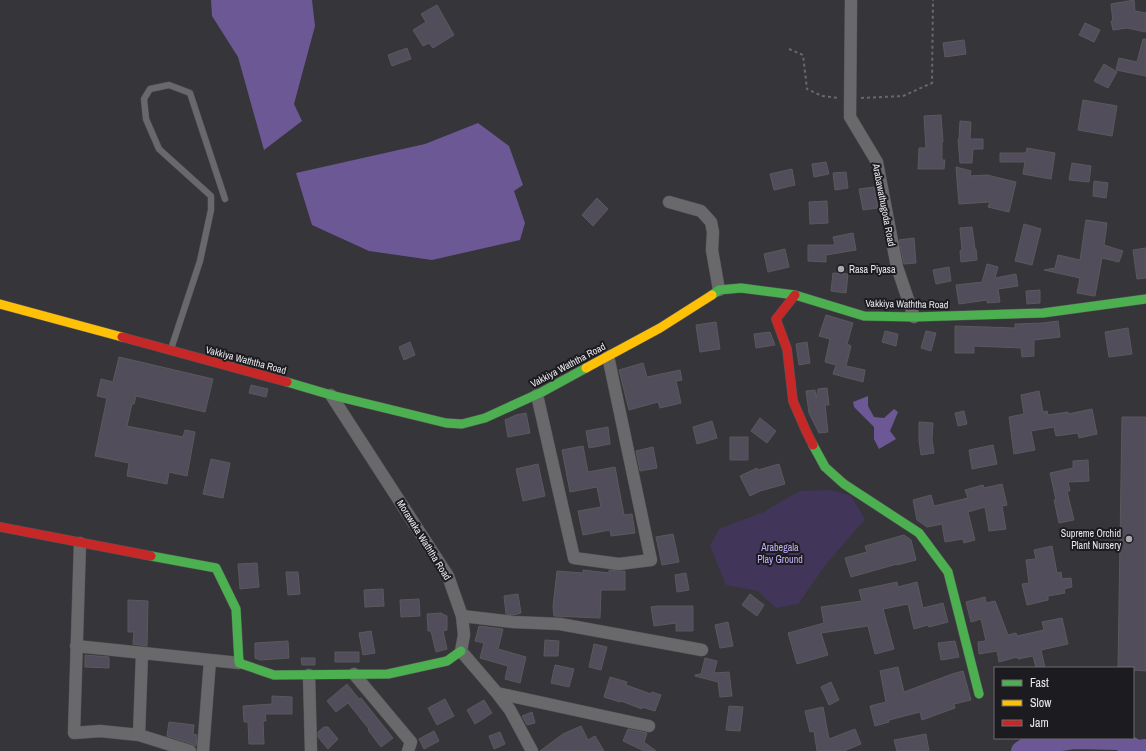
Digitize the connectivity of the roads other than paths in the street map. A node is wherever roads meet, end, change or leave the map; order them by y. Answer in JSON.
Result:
{"nodes":[{"id":1,"x":851,"y":0,"type":"edge"},
{"id":2,"x":225,"y":198,"type":"dead end"},
{"id":3,"x":669,"y":202,"type":"dead end"},
{"id":4,"x":718,"y":290,"type":"junction"},
{"id":5,"x":795,"y":295,"type":"junction"},
{"id":6,"x":1146,"y":300,"type":"edge"},
{"id":7,"x":0,"y":304,"type":"edge"},
{"id":8,"x":914,"y":317,"type":"junction"},
{"id":9,"x":170,"y":350,"type":"junction"},
{"id":10,"x":608,"y":356,"type":"junction"},
{"id":11,"x":331,"y":395,"type":"junction"},
{"id":12,"x":537,"y":395,"type":"junction"},
{"id":13,"x":0,"y":527,"type":"edge"},
{"id":14,"x":80,"y":543,"type":"junction"},
{"id":15,"x":462,"y":616,"type":"junction"},
{"id":16,"x":76,"y":646,"type":"junction"},
{"id":17,"x":702,"y":650,"type":"dead end"},
{"id":18,"x":461,"y":651,"type":"junction"},
{"id":19,"x":142,"y":653,"type":"junction"},
{"id":20,"x":210,"y":660,"type":"junction"},
{"id":21,"x":239,"y":663,"type":"junction"},
{"id":22,"x":354,"y":674,"type":"junction"},
{"id":23,"x":309,"y":675,"type":"junction"},
{"id":24,"x":497,"y":693,"type":"junction"},
{"id":25,"x":979,"y":694,"type":"dead end"},
{"id":26,"x":649,"y":726,"type":"dead end"},
{"id":27,"x":139,"y":736,"type":"junction"},
{"id":28,"x":190,"y":751,"type":"edge"},
{"id":29,"x":203,"y":751,"type":"edge"},
{"id":30,"x":311,"y":751,"type":"edge"},
{"id":31,"x":408,"y":751,"type":"edge"},
{"id":32,"x":532,"y":751,"type":"edge"}],
"edges":[{"from":1,"to":8,"type":"street","name":"Arabawathugoda Road"},
{"from":2,"to":9,"type":"lane"},
{"from":3,"to":4,"type":"street"},
{"from":4,"to":5,"type":"street","name":"Vakkiya Waththa Road"},
{"from":4,"to":10,"type":"street","name":"Vakkiya Waththa Road"},
{"from":5,"to":8,"type":"street","name":"Vakkiya Waththa Road"},
{"from":5,"to":25,"type":"street"},
{"from":6,"to":8,"type":"street","name":"Vakkiya Waththa Road"},
{"from":7,"to":9,"type":"street","name":"Vakkiya Waththa Road"},
{"from":9,"to":11,"type":"street","name":"Vakkiya Waththa Road"},
{"from":10,"to":12,"type":"street","name":"Vakkiya Waththa Road"},
{"from":10,"to":12,"type":"street"},
{"from":11,"to":12,"type":"street","name":"Vakkiya Waththa Road"},
{"from":11,"to":15,"type":"street","name":"Morawaka Waththa Road"},
{"from":13,"to":14,"type":"street"},
{"from":14,"to":16,"type":"street"},
{"from":14,"to":21,"type":"street"},
{"from":15,"to":17,"type":"street"},
{"from":15,"to":18,"type":"street","name":"Morawaka Waththa Road"},
{"from":16,"to":19,"type":"street"},
{"from":16,"to":27,"type":"street"},
{"from":18,"to":22,"type":"street"},
{"from":18,"to":24,"type":"street"},
{"from":19,"to":20,"type":"street"},
{"from":19,"to":27,"type":"street"},
{"from":20,"to":21,"type":"street"},
{"from":20,"to":29,"type":"street"},
{"from":21,"to":23,"type":"street"},
{"from":22,"to":23,"type":"street"},
{"from":22,"to":31,"type":"street"},
{"from":23,"to":30,"type":"street"},
{"from":24,"to":26,"type":"street"},
{"from":24,"to":32,"type":"street"},
{"from":27,"to":28,"type":"street"}]}
